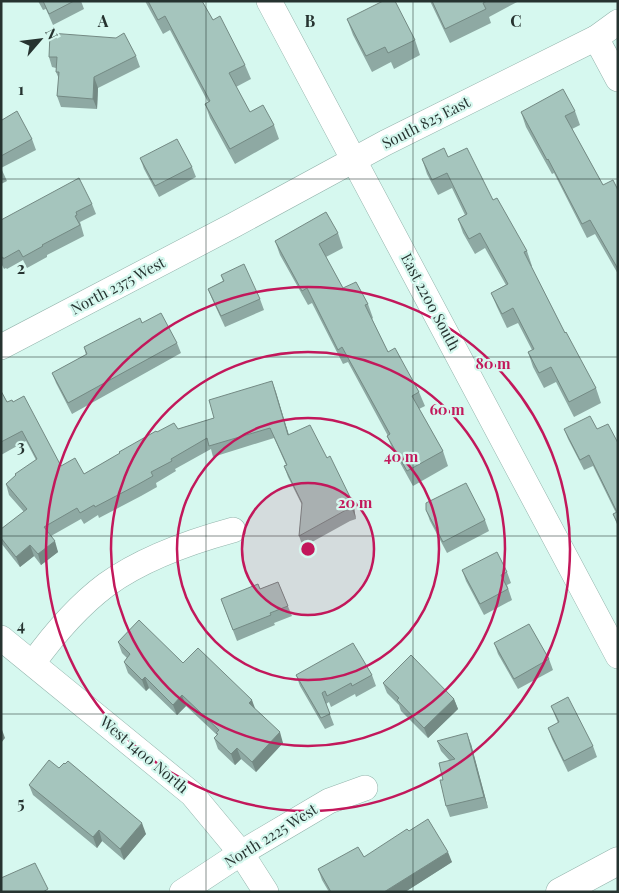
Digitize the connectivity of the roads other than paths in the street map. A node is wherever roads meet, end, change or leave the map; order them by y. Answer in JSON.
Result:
{"nodes":[{"id":1,"x":268,"y":1,"type":"edge"},
{"id":2,"x":618,"y":22,"type":"edge"},
{"id":3,"x":596,"y":38,"type":"junction"},
{"id":4,"x":618,"y":79,"type":"edge"},
{"id":5,"x":354,"y":160,"type":"junction"},
{"id":6,"x":234,"y":225,"type":"joint"},
{"id":7,"x":1,"y":347,"type":"edge"},
{"id":8,"x":233,"y":530,"type":"dead end"},
{"id":9,"x":609,"y":616,"type":"edge"},
{"id":10,"x":1,"y":638,"type":"edge"},
{"id":11,"x":618,"y":656,"type":"edge"},
{"id":12,"x":33,"y":663,"type":"junction"},
{"id":13,"x":365,"y":788,"type":"dead end"},
{"id":14,"x":241,"y":853,"type":"junction"},
{"id":15,"x":618,"y":861,"type":"edge"},
{"id":16,"x":182,"y":892,"type":"edge"},
{"id":17,"x":266,"y":892,"type":"edge"},
{"id":18,"x":560,"y":892,"type":"edge"}],
"edges":[{"from":1,"to":5,"type":"street","name":"East 2200 South"},
{"from":2,"to":3,"type":"street","name":"South 825 East"},
{"from":3,"to":4,"type":"street"},
{"from":3,"to":5,"type":"street","name":"South 825 East"},
{"from":5,"to":6,"type":"street","name":"South 825 East"},
{"from":5,"to":9,"type":"street","name":"East 2200 South"},
{"from":6,"to":7,"type":"street","name":"North 2375 West"},
{"from":8,"to":12,"type":"street"},
{"from":9,"to":11,"type":"street","name":"East 2200 South"},
{"from":10,"to":12,"type":"street","name":"West 1400 North"},
{"from":12,"to":14,"type":"street","name":"West 1400 North"},
{"from":13,"to":14,"type":"street","name":"North 2225 West"},
{"from":14,"to":16,"type":"street","name":"North 2225 West"},
{"from":14,"to":17,"type":"street","name":"West 1400 North"},
{"from":15,"to":18,"type":"street"}]}
